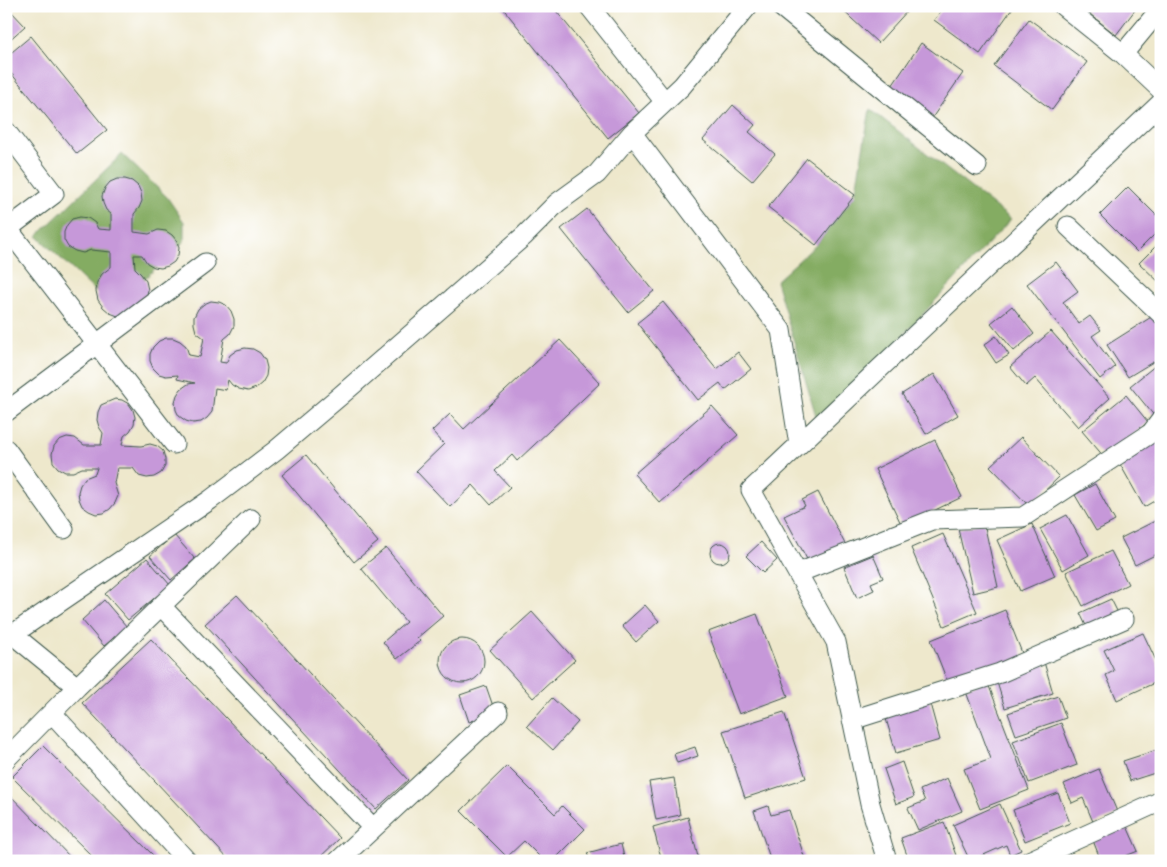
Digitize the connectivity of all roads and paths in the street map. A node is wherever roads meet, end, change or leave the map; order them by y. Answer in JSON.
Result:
{"nodes":[{"id":1,"x":589,"y":6,"type":"edge"},
{"id":2,"x":748,"y":6,"type":"edge"},
{"id":3,"x":780,"y":6,"type":"edge"},
{"id":4,"x":1063,"y":6,"type":"edge"},
{"id":5,"x":1161,"y":8,"type":"edge"},
{"id":6,"x":1123,"y":54,"type":"junction"},
{"id":7,"x":1161,"y":90,"type":"edge"},
{"id":8,"x":665,"y":102,"type":"junction"},
{"id":9,"x":1161,"y":103,"type":"edge"},
{"id":10,"x":6,"y":131,"type":"edge"},
{"id":11,"x":632,"y":133,"type":"junction"},
{"id":12,"x":977,"y":166,"type":"dead end"},
{"id":13,"x":1068,"y":226,"type":"dead end"},
{"id":14,"x":7,"y":229,"type":"edge"},
{"id":15,"x":204,"y":263,"type":"dead end"},
{"id":16,"x":1161,"y":314,"type":"edge"},
{"id":17,"x":96,"y":344,"type":"junction"},
{"id":18,"x":6,"y":412,"type":"edge"},
{"id":19,"x":1161,"y":420,"type":"edge"},
{"id":20,"x":174,"y":444,"type":"dead end"},
{"id":21,"x":798,"y":445,"type":"junction"},
{"id":22,"x":6,"y":449,"type":"edge"},
{"id":23,"x":251,"y":519,"type":"dead end"},
{"id":24,"x":64,"y":529,"type":"dead end"},
{"id":25,"x":798,"y":574,"type":"junction"},
{"id":26,"x":161,"y":606,"type":"junction"},
{"id":27,"x":1124,"y":619,"type":"dead end"},
{"id":28,"x":10,"y":632,"type":"edge"},
{"id":29,"x":77,"y":687,"type":"junction"},
{"id":30,"x":498,"y":712,"type":"dead end"},
{"id":31,"x":52,"y":713,"type":"junction"},
{"id":32,"x":852,"y":720,"type":"junction"},
{"id":33,"x":6,"y":759,"type":"edge"},
{"id":34,"x":1161,"y":801,"type":"edge"},
{"id":35,"x":373,"y":828,"type":"junction"},
{"id":36,"x":186,"y":861,"type":"edge"},
{"id":37,"x":338,"y":861,"type":"edge"},
{"id":38,"x":886,"y":861,"type":"edge"},
{"id":39,"x":1029,"y":861,"type":"edge"}],
"edges":[{"from":1,"to":8,"type":"street"},
{"from":2,"to":8,"type":"street"},
{"from":3,"to":12,"type":"street"},
{"from":4,"to":6,"type":"street"},
{"from":5,"to":6,"type":"street"},
{"from":6,"to":7,"type":"street"},
{"from":8,"to":11,"type":"street"},
{"from":9,"to":21,"type":"street"},
{"from":10,"to":14,"type":"street"},
{"from":11,"to":21,"type":"street"},
{"from":11,"to":28,"type":"street"},
{"from":13,"to":16,"type":"street"},
{"from":14,"to":17,"type":"street"},
{"from":15,"to":17,"type":"street"},
{"from":17,"to":18,"type":"street"},
{"from":17,"to":20,"type":"street"},
{"from":19,"to":25,"type":"street"},
{"from":21,"to":25,"type":"street"},
{"from":22,"to":24,"type":"street"},
{"from":23,"to":26,"type":"street"},
{"from":25,"to":32,"type":"street"},
{"from":26,"to":29,"type":"street"},
{"from":26,"to":35,"type":"street"},
{"from":27,"to":32,"type":"street"},
{"from":28,"to":29,"type":"street"},
{"from":29,"to":31,"type":"street"},
{"from":30,"to":35,"type":"street"},
{"from":31,"to":33,"type":"street"},
{"from":31,"to":36,"type":"street"},
{"from":32,"to":38,"type":"street"},
{"from":34,"to":39,"type":"street"},
{"from":35,"to":37,"type":"street"}]}
